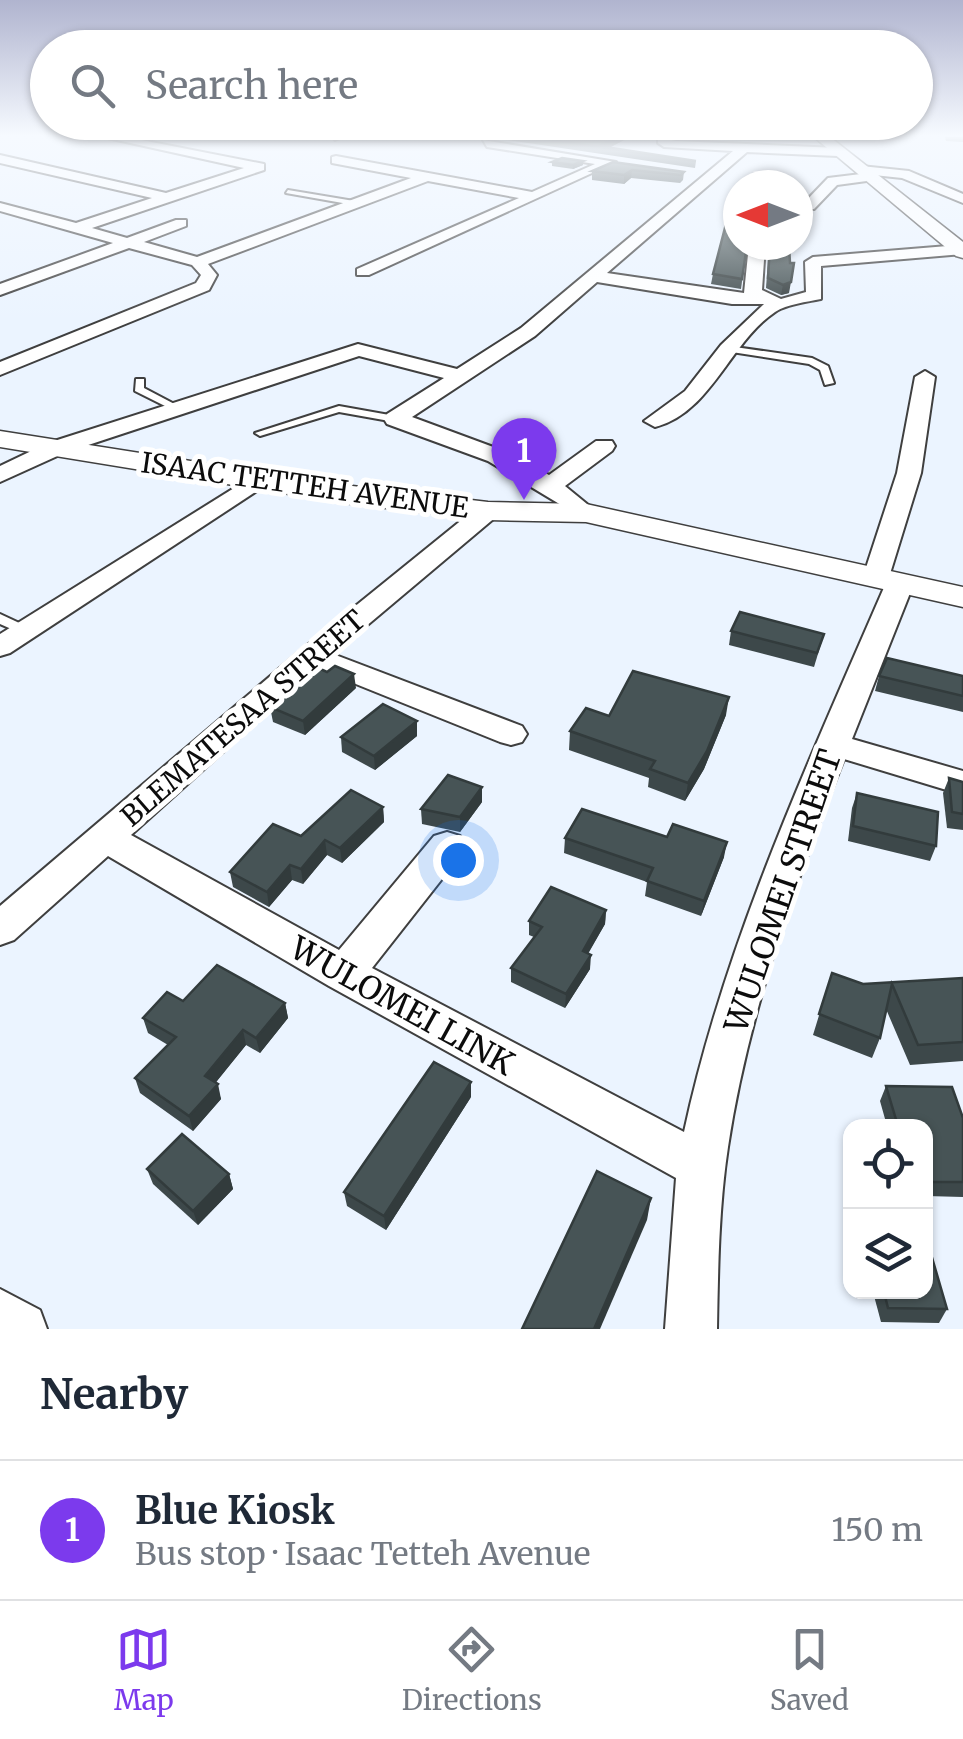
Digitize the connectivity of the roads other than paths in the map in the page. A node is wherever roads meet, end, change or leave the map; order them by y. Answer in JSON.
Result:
{"nodes":[{"id":1,"x":165,"y":199,"type":"edge"},
{"id":2,"x":327,"y":199,"type":"edge"},
{"id":3,"x":367,"y":199,"type":"edge"},
{"id":4,"x":526,"y":199,"type":"edge"},
{"id":5,"x":678,"y":199,"type":"edge"},
{"id":6,"x":897,"y":199,"type":"edge"},
{"id":7,"x":354,"y":204,"type":"junction"},
{"id":8,"x":2,"y":208,"type":"edge"},
{"id":9,"x":181,"y":222,"type":"dead end"},
{"id":10,"x":77,"y":228,"type":"junction"},
{"id":11,"x":130,"y":244,"type":"junction"},
{"id":12,"x":961,"y":251,"type":"edge"},
{"id":13,"x":755,"y":260,"type":"edge"},
{"id":14,"x":198,"y":262,"type":"junction"},
{"id":15,"x":363,"y":272,"type":"dead end"},
{"id":16,"x":594,"y":276,"type":"junction"},
{"id":17,"x":0,"y":290,"type":"edge"},
{"id":18,"x":769,"y":300,"type":"junction"},
{"id":19,"x":728,"y":349,"type":"junction"},
{"id":20,"x":0,"y":369,"type":"edge"},
{"id":21,"x":460,"y":376,"type":"junction"},
{"id":22,"x":925,"y":377,"type":"dead end"},
{"id":23,"x":140,"y":381,"type":"dead end"},
{"id":24,"x":829,"y":382,"type":"dead end"},
{"id":25,"x":177,"y":408,"type":"junction"},
{"id":26,"x":395,"y":419,"type":"junction"},
{"id":27,"x":654,"y":421,"type":"dead end"},
{"id":28,"x":260,"y":432,"type":"dead end"},
{"id":29,"x":0,"y":438,"type":"edge"},
{"id":30,"x":604,"y":446,"type":"dead end"},
{"id":31,"x":56,"y":448,"type":"junction"},
{"id":32,"x":0,"y":476,"type":"edge"},
{"id":33,"x":255,"y":482,"type":"junction"},
{"id":34,"x":552,"y":484,"type":"junction"},
{"id":35,"x":488,"y":511,"type":"junction"},
{"id":36,"x":586,"y":512,"type":"junction"},
{"id":37,"x":888,"y":580,"type":"junction"},
{"id":38,"x":963,"y":597,"type":"edge"},
{"id":39,"x":0,"y":618,"type":"edge"},
{"id":40,"x":25,"y":631,"type":"junction"},
{"id":41,"x":0,"y":647,"type":"edge"},
{"id":42,"x":312,"y":656,"type":"junction"},
{"id":43,"x":511,"y":734,"type":"dead end"},
{"id":44,"x":833,"y":745,"type":"junction"},
{"id":45,"x":963,"y":784,"type":"edge"},
{"id":46,"x":106,"y":838,"type":"junction"},
{"id":47,"x":447,"y":846,"type":"dead end"},
{"id":48,"x":0,"y":928,"type":"edge"},
{"id":49,"x":344,"y":974,"type":"junction"},
{"id":50,"x":704,"y":1167,"type":"junction"},
{"id":51,"x":0,"y":1315,"type":"edge"},
{"id":52,"x":21,"y":1329,"type":"edge"},
{"id":53,"x":691,"y":1329,"type":"edge"}],
"edges":[{"from":1,"to":10,"type":"street"},
{"from":2,"to":7,"type":"lane"},
{"from":3,"to":7,"type":"street"},
{"from":4,"to":15,"type":"street"},
{"from":5,"to":16,"type":"street"},
{"from":6,"to":12,"type":"street"},
{"from":7,"to":14,"type":"street"},
{"from":8,"to":10,"type":"street"},
{"from":9,"to":11,"type":"street"},
{"from":10,"to":11,"type":"street"},
{"from":11,"to":14,"type":"street"},
{"from":11,"to":17,"type":"street"},
{"from":12,"to":18,"type":"street"},
{"from":13,"to":18,"type":"street"},
{"from":14,"to":20,"type":"street"},
{"from":16,"to":18,"type":"street"},
{"from":16,"to":21,"type":"street"},
{"from":18,"to":19,"type":"street"},
{"from":19,"to":24,"type":"lane"},
{"from":19,"to":27,"type":"street"},
{"from":21,"to":25,"type":"street"},
{"from":21,"to":26,"type":"street"},
{"from":22,"to":37,"type":"street","name":"WULOMEI STREET"},
{"from":23,"to":25,"type":"lane"},
{"from":25,"to":31,"type":"street"},
{"from":26,"to":28,"type":"lane"},
{"from":26,"to":34,"type":"street"},
{"from":29,"to":31,"type":"street","name":"ISAAC TETTEH AVENUE"},
{"from":30,"to":34,"type":"street"},
{"from":31,"to":32,"type":"street"},
{"from":31,"to":33,"type":"street","name":"ISAAC TETTEH AVENUE"},
{"from":33,"to":35,"type":"street","name":"ISAAC TETTEH AVENUE"},
{"from":33,"to":40,"type":"street"},
{"from":34,"to":36,"type":"street"},
{"from":35,"to":36,"type":"street","name":"ISAAC TETTEH AVENUE"},
{"from":35,"to":42,"type":"street","name":"BLEMATESAA STREET"},
{"from":36,"to":37,"type":"street","name":"ISAAC TETTEH AVENUE"},
{"from":37,"to":38,"type":"street","name":"ISAAC TETTEH AVENUE"},
{"from":37,"to":44,"type":"street","name":"WULOMEI STREET"},
{"from":39,"to":40,"type":"lane"},
{"from":40,"to":41,"type":"street"},
{"from":42,"to":43,"type":"street"},
{"from":42,"to":46,"type":"street","name":"BLEMATESAA STREET"},
{"from":44,"to":45,"type":"street"},
{"from":44,"to":50,"type":"street","name":"WULOMEI STREET"},
{"from":46,"to":48,"type":"street","name":"BLEMATESAA STREET"},
{"from":46,"to":49,"type":"street","name":"WULOMEI LINK"},
{"from":47,"to":49,"type":"street"},
{"from":49,"to":50,"type":"street","name":"WULOMEI LINK"},
{"from":50,"to":53,"type":"street","name":"WULOMEI STREET"},
{"from":51,"to":52,"type":"street"}]}
